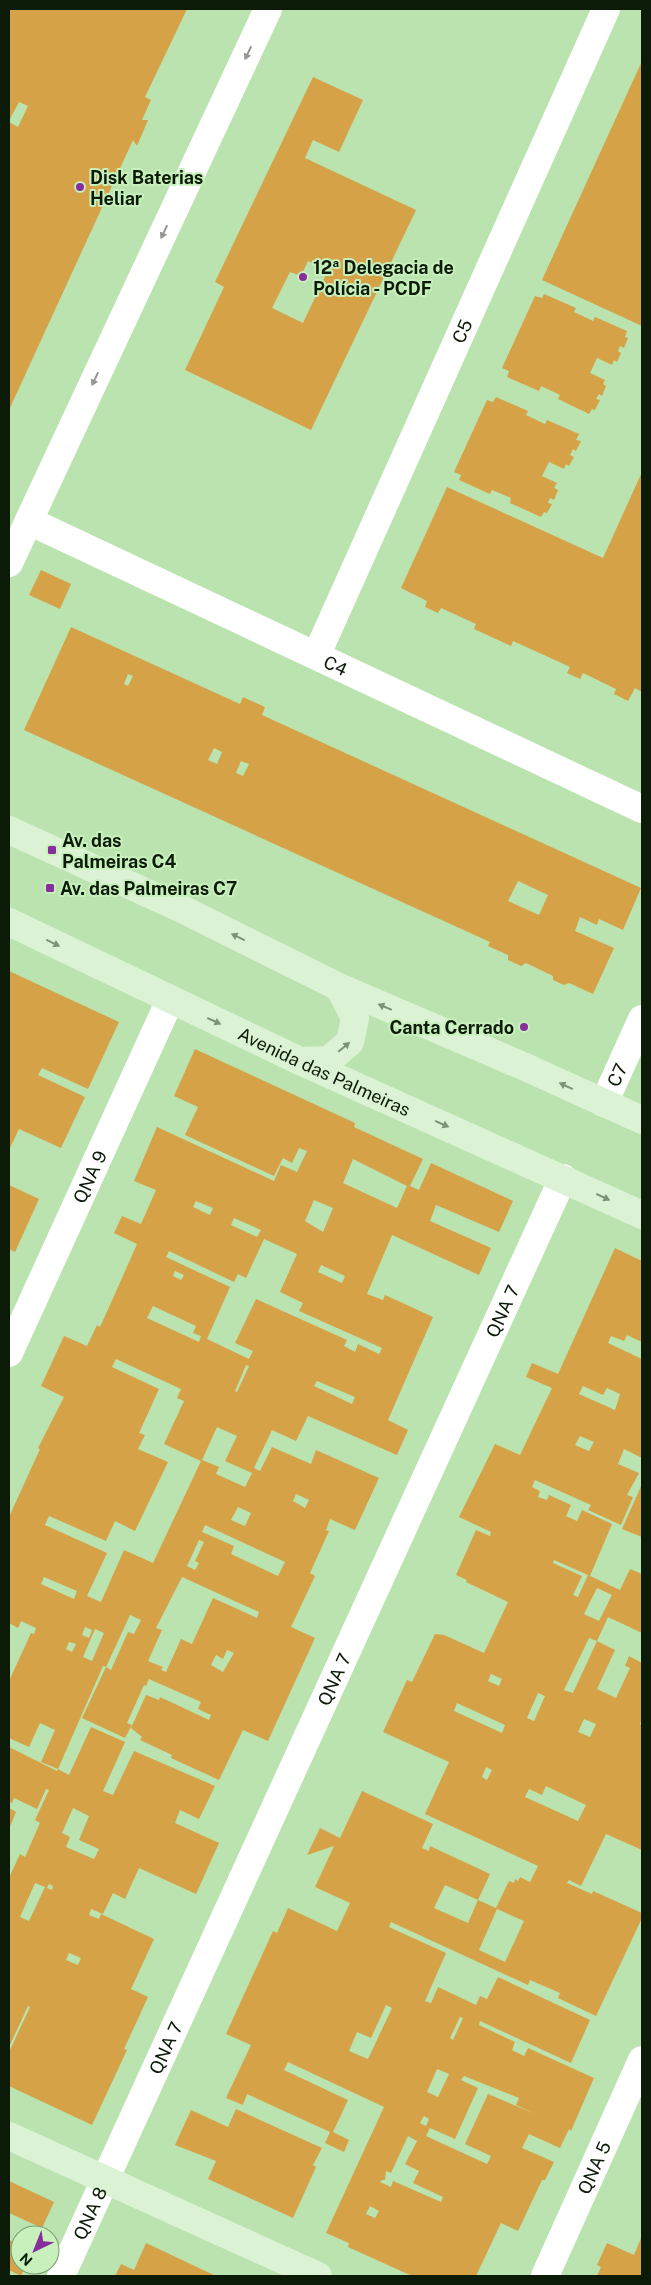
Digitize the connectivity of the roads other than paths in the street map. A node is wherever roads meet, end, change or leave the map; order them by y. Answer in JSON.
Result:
{"nodes":[{"id":1,"x":268,"y":9,"type":"edge"},
{"id":2,"x":606,"y":9,"type":"edge"},
{"id":3,"x":29,"y":520,"type":"junction"},
{"id":4,"x":9,"y":563,"type":"edge"},
{"id":5,"x":317,"y":654,"type":"junction"},
{"id":6,"x":642,"y":808,"type":"edge"},
{"id":7,"x":9,"y":830,"type":"edge"},
{"id":8,"x":37,"y":844,"type":"junction"},
{"id":9,"x":9,"y":845,"type":"edge"},
{"id":10,"x":9,"y":922,"type":"edge"},
{"id":11,"x":339,"y":987,"type":"junction"},
{"id":12,"x":170,"y":1000,"type":"junction"},
{"id":13,"x":642,"y":1019,"type":"edge"},
{"id":14,"x":300,"y":1061,"type":"junction"},
{"id":15,"x":604,"y":1103,"type":"junction"},
{"id":16,"x":642,"y":1120,"type":"edge"},
{"id":17,"x":563,"y":1178,"type":"junction"},
{"id":18,"x":642,"y":1215,"type":"edge"},
{"id":19,"x":9,"y":1353,"type":"edge"},
{"id":20,"x":642,"y":2060,"type":"edge"},
{"id":21,"x":9,"y":2136,"type":"edge"},
{"id":22,"x":106,"y":2180,"type":"junction"},
{"id":23,"x":61,"y":2276,"type":"edge"},
{"id":24,"x":318,"y":2276,"type":"edge"},
{"id":25,"x":545,"y":2276,"type":"edge"}],
"edges":[{"from":1,"to":3,"type":"street","one_way":true},
{"from":2,"to":5,"type":"street","name":"C5"},
{"from":3,"to":4,"type":"street"},
{"from":3,"to":5,"type":"street","name":"C4"},
{"from":5,"to":6,"type":"street","name":"C4"},
{"from":7,"to":8,"type":"main road"},
{"from":8,"to":9,"type":"main road"},
{"from":11,"to":8,"type":"main road","one_way":true},
{"from":10,"to":12,"type":"main road","name":"Avenida das Palmeiras","one_way":true},
{"from":14,"to":11,"type":"main road","one_way":true},
{"from":15,"to":11,"type":"main road","one_way":true},
{"from":12,"to":14,"type":"main road","name":"Avenida das Palmeiras","one_way":true},
{"from":12,"to":19,"type":"street","name":"QNA 9"},
{"from":13,"to":15,"type":"street","name":"C7"},
{"from":14,"to":17,"type":"main road","name":"Avenida das Palmeiras","one_way":true},
{"from":15,"to":16,"type":"main road"},
{"from":17,"to":18,"type":"main road","name":"Avenida das Palmeiras","one_way":true},
{"from":17,"to":22,"type":"street","name":"QNA 7"},
{"from":20,"to":25,"type":"street","name":"QNA 5"},
{"from":21,"to":22,"type":"main road"},
{"from":22,"to":23,"type":"street","name":"QNA 8"},
{"from":22,"to":24,"type":"main road"}]}
